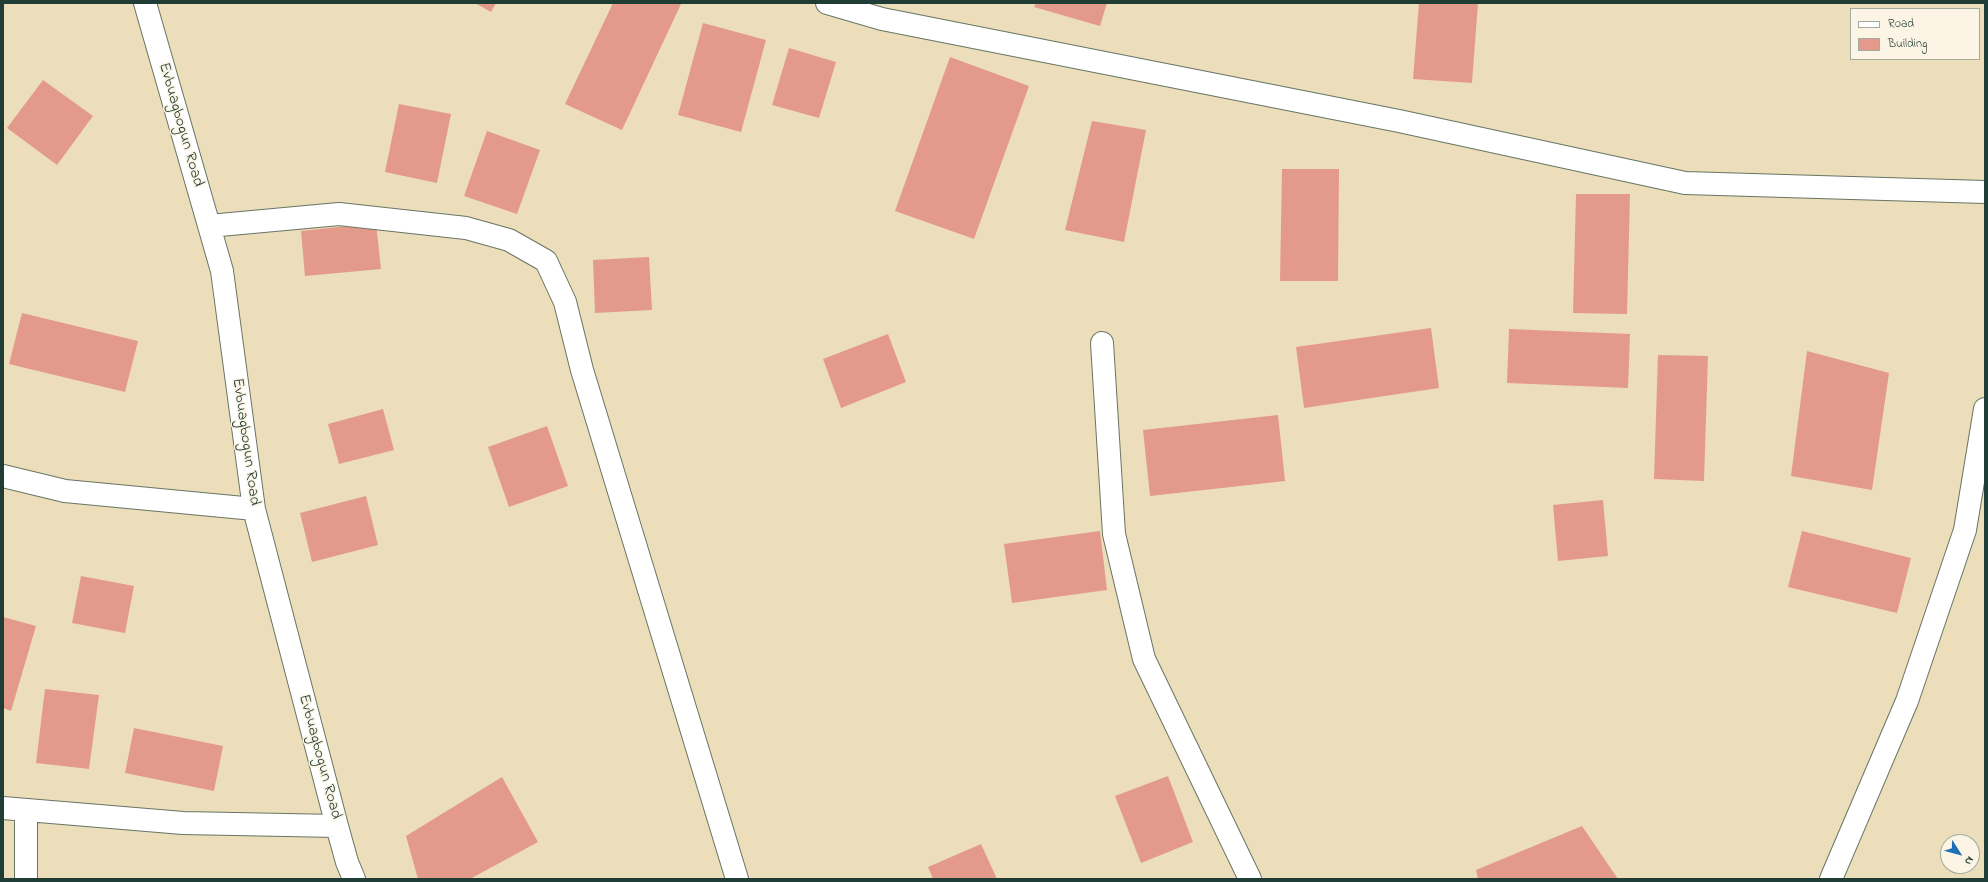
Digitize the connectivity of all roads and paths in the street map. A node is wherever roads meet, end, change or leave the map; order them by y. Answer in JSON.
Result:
{"nodes":[{"id":1,"x":145,"y":3,"type":"edge"},
{"id":2,"x":827,"y":3,"type":"edge"},
{"id":3,"x":1985,"y":192,"type":"edge"},
{"id":4,"x":209,"y":226,"type":"junction"},
{"id":5,"x":1102,"y":343,"type":"dead end"},
{"id":6,"x":1985,"y":409,"type":"edge"},
{"id":7,"x":1981,"y":454,"type":"edge"},
{"id":8,"x":3,"y":476,"type":"edge"},
{"id":9,"x":254,"y":509,"type":"junction"},
{"id":10,"x":3,"y":808,"type":"edge"},
{"id":11,"x":26,"y":810,"type":"junction"},
{"id":12,"x":338,"y":826,"type":"junction"},
{"id":13,"x":26,"y":879,"type":"edge"},
{"id":14,"x":354,"y":879,"type":"edge"},
{"id":15,"x":737,"y":879,"type":"edge"},
{"id":16,"x":1250,"y":879,"type":"edge"},
{"id":17,"x":1831,"y":879,"type":"edge"}],
"edges":[{"from":1,"to":4,"type":"street","name":"Evbuagbogun Road"},
{"from":2,"to":3,"type":"street"},
{"from":4,"to":9,"type":"street","name":"Evbuagbogun Road"},
{"from":4,"to":15,"type":"street"},
{"from":5,"to":16,"type":"street"},
{"from":6,"to":7,"type":"street"},
{"from":7,"to":17,"type":"street"},
{"from":8,"to":9,"type":"street"},
{"from":9,"to":12,"type":"street","name":"Evbuagbogun Road"},
{"from":10,"to":11,"type":"street"},
{"from":11,"to":12,"type":"street"},
{"from":11,"to":13,"type":"street"},
{"from":12,"to":14,"type":"street","name":"Evbuagbogun Road"}]}
